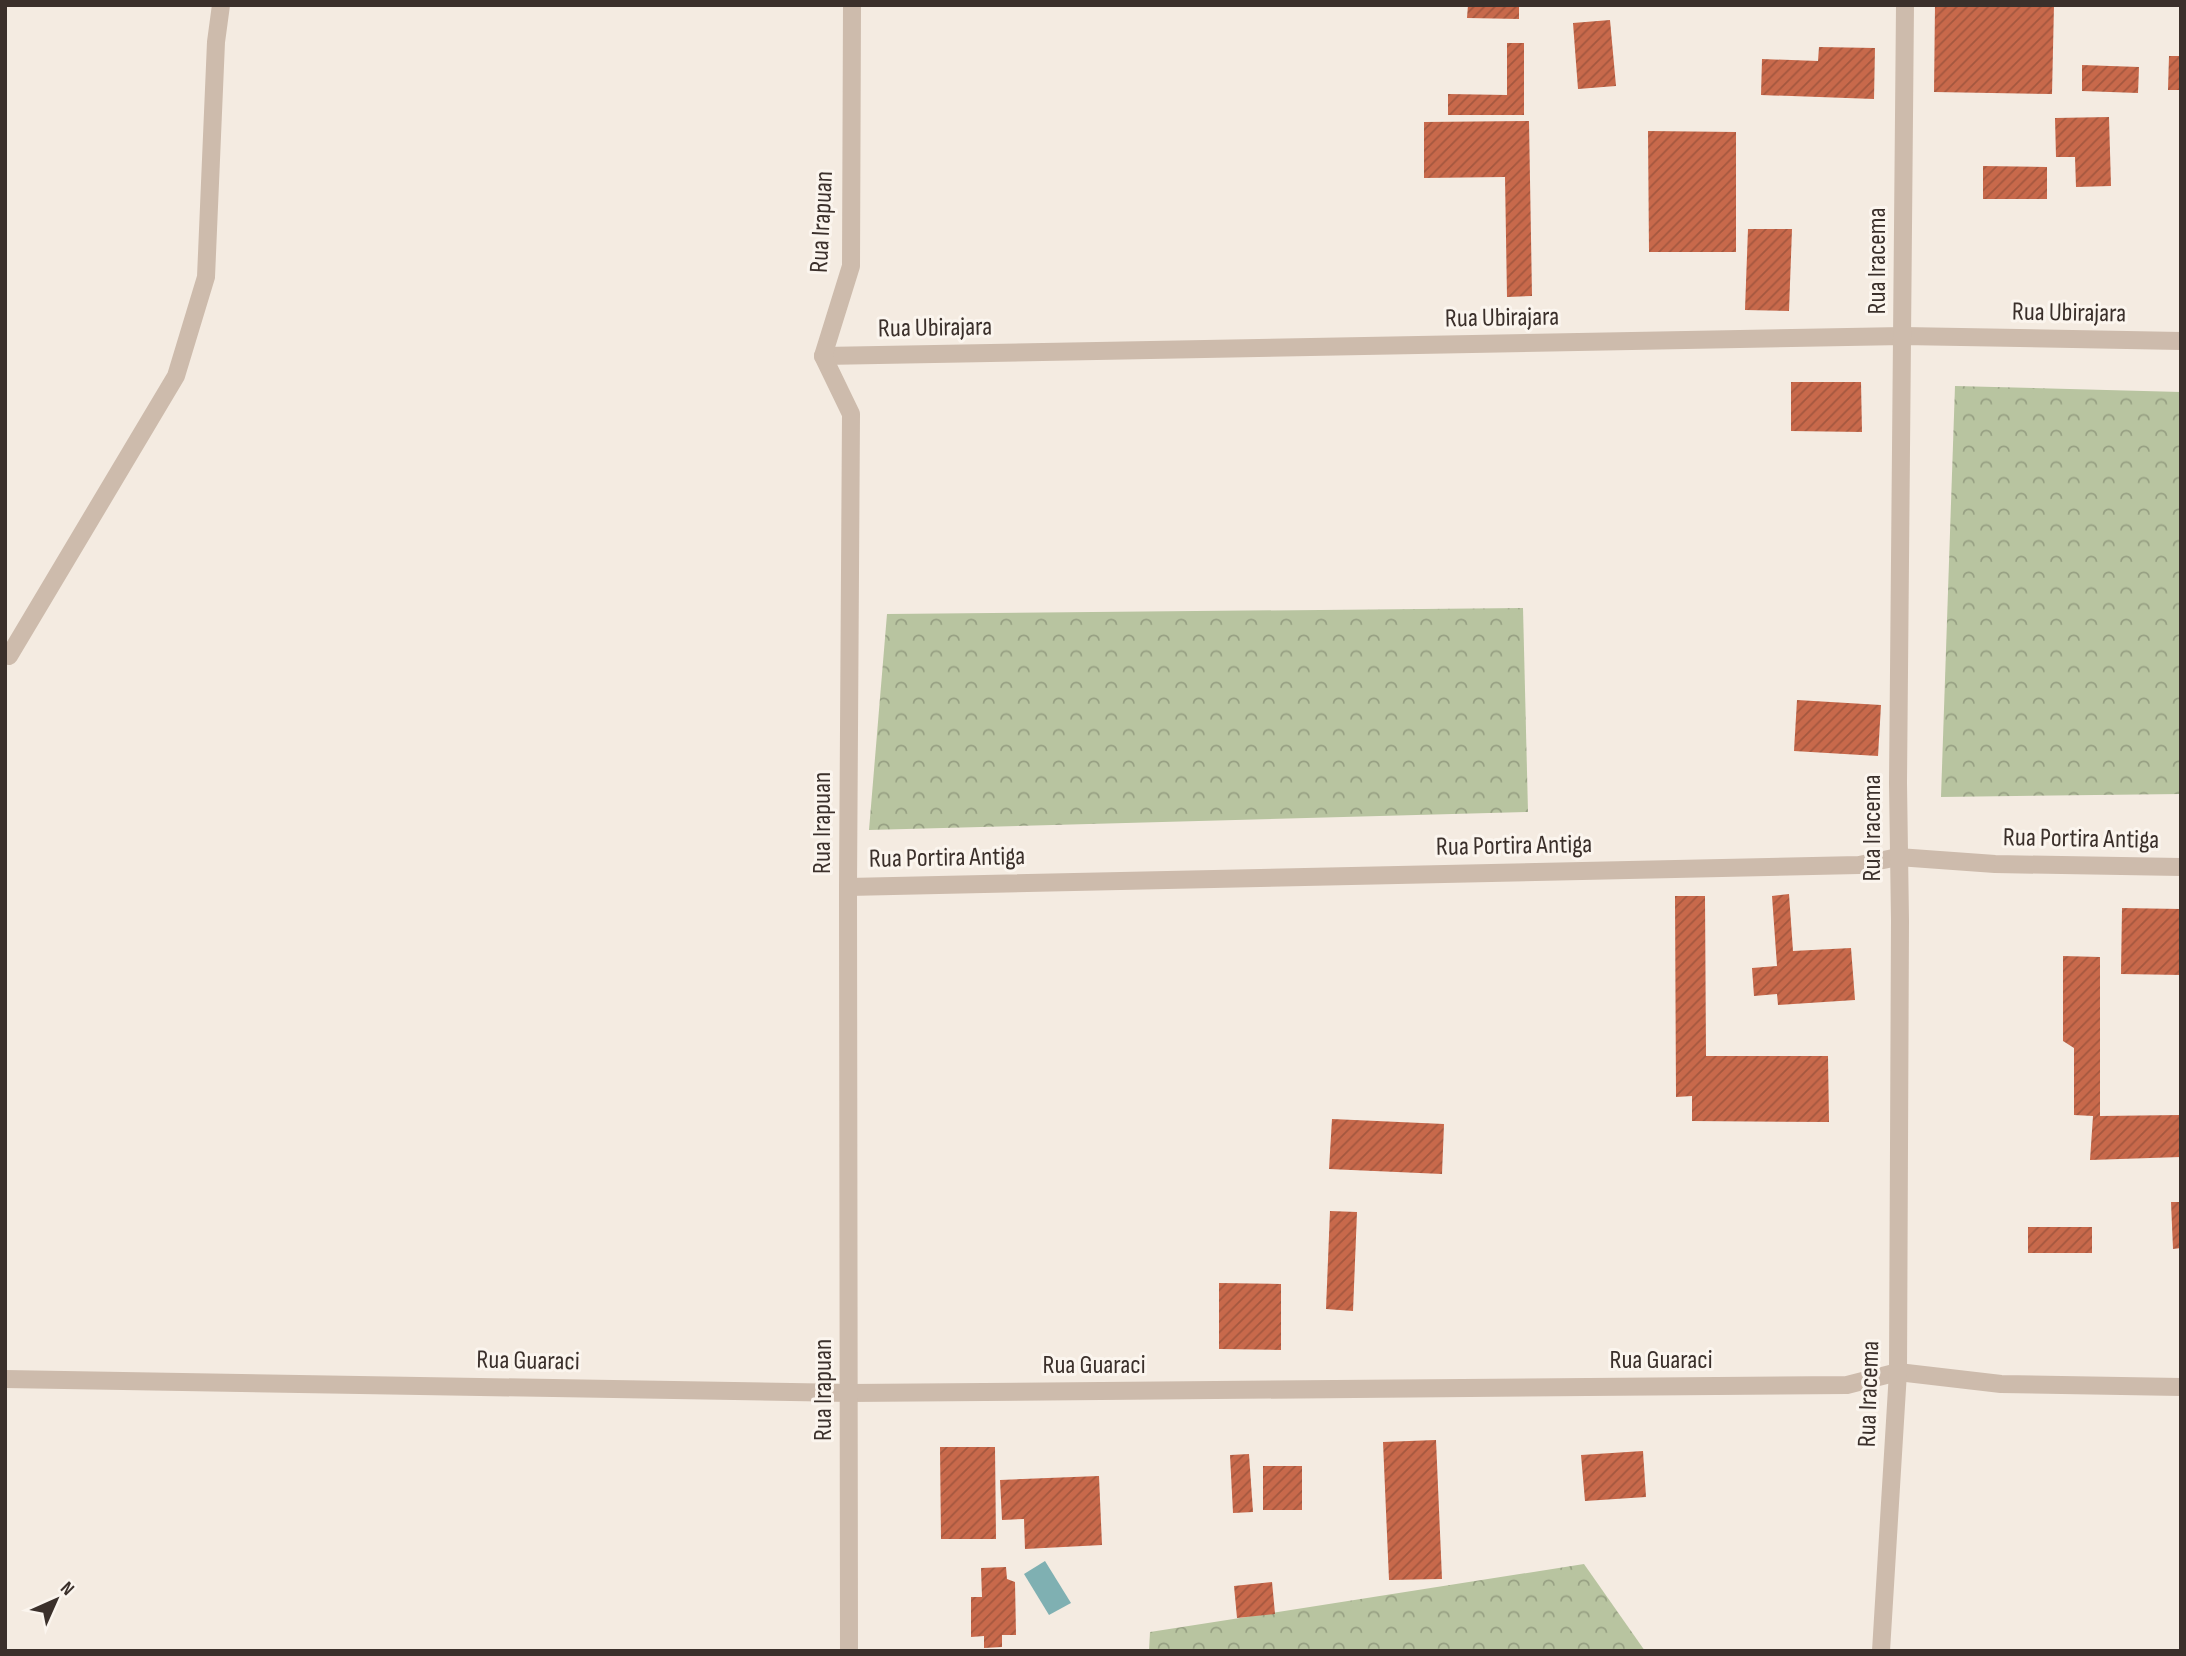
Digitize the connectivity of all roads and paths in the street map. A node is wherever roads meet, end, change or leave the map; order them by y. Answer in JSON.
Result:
{"nodes":[{"id":1,"x":221,"y":5,"type":"edge"},
{"id":2,"x":852,"y":5,"type":"edge"},
{"id":3,"x":1905,"y":5,"type":"edge"},
{"id":4,"x":1903,"y":337,"type":"junction"},
{"id":5,"x":2181,"y":341,"type":"edge"},
{"id":6,"x":823,"y":356,"type":"junction"},
{"id":7,"x":9,"y":656,"type":"dead end"},
{"id":8,"x":1898,"y":857,"type":"junction"},
{"id":9,"x":2181,"y":867,"type":"edge"},
{"id":10,"x":848,"y":887,"type":"junction"},
{"id":11,"x":1898,"y":1372,"type":"junction"},
{"id":12,"x":5,"y":1378,"type":"edge"},
{"id":13,"x":2181,"y":1387,"type":"edge"},
{"id":14,"x":849,"y":1393,"type":"junction"},
{"id":15,"x":849,"y":1651,"type":"edge"},
{"id":16,"x":1881,"y":1651,"type":"edge"}],
"edges":[{"from":1,"to":7,"type":"street"},
{"from":2,"to":6,"type":"street","name":"Rua Irapuan"},
{"from":3,"to":4,"type":"street","name":"Rua Iracema"},
{"from":4,"to":5,"type":"street","name":"Rua Ubirajara"},
{"from":4,"to":6,"type":"street","name":"Rua Ubirajara"},
{"from":4,"to":8,"type":"street","name":"Rua Iracema"},
{"from":6,"to":10,"type":"street","name":"Rua Irapuan"},
{"from":8,"to":9,"type":"street","name":"Rua Portira Antiga"},
{"from":8,"to":10,"type":"street","name":"Rua Portira Antiga"},
{"from":8,"to":11,"type":"street","name":"Rua Iracema"},
{"from":10,"to":14,"type":"street","name":"Rua Irapuan"},
{"from":11,"to":13,"type":"street","name":"Rua Guaraci"},
{"from":11,"to":14,"type":"street","name":"Rua Guaraci"},
{"from":11,"to":16,"type":"street","name":"Rua Iracema"},
{"from":12,"to":14,"type":"street","name":"Rua Guaraci"},
{"from":14,"to":15,"type":"street","name":"Rua Irapuan"}]}
